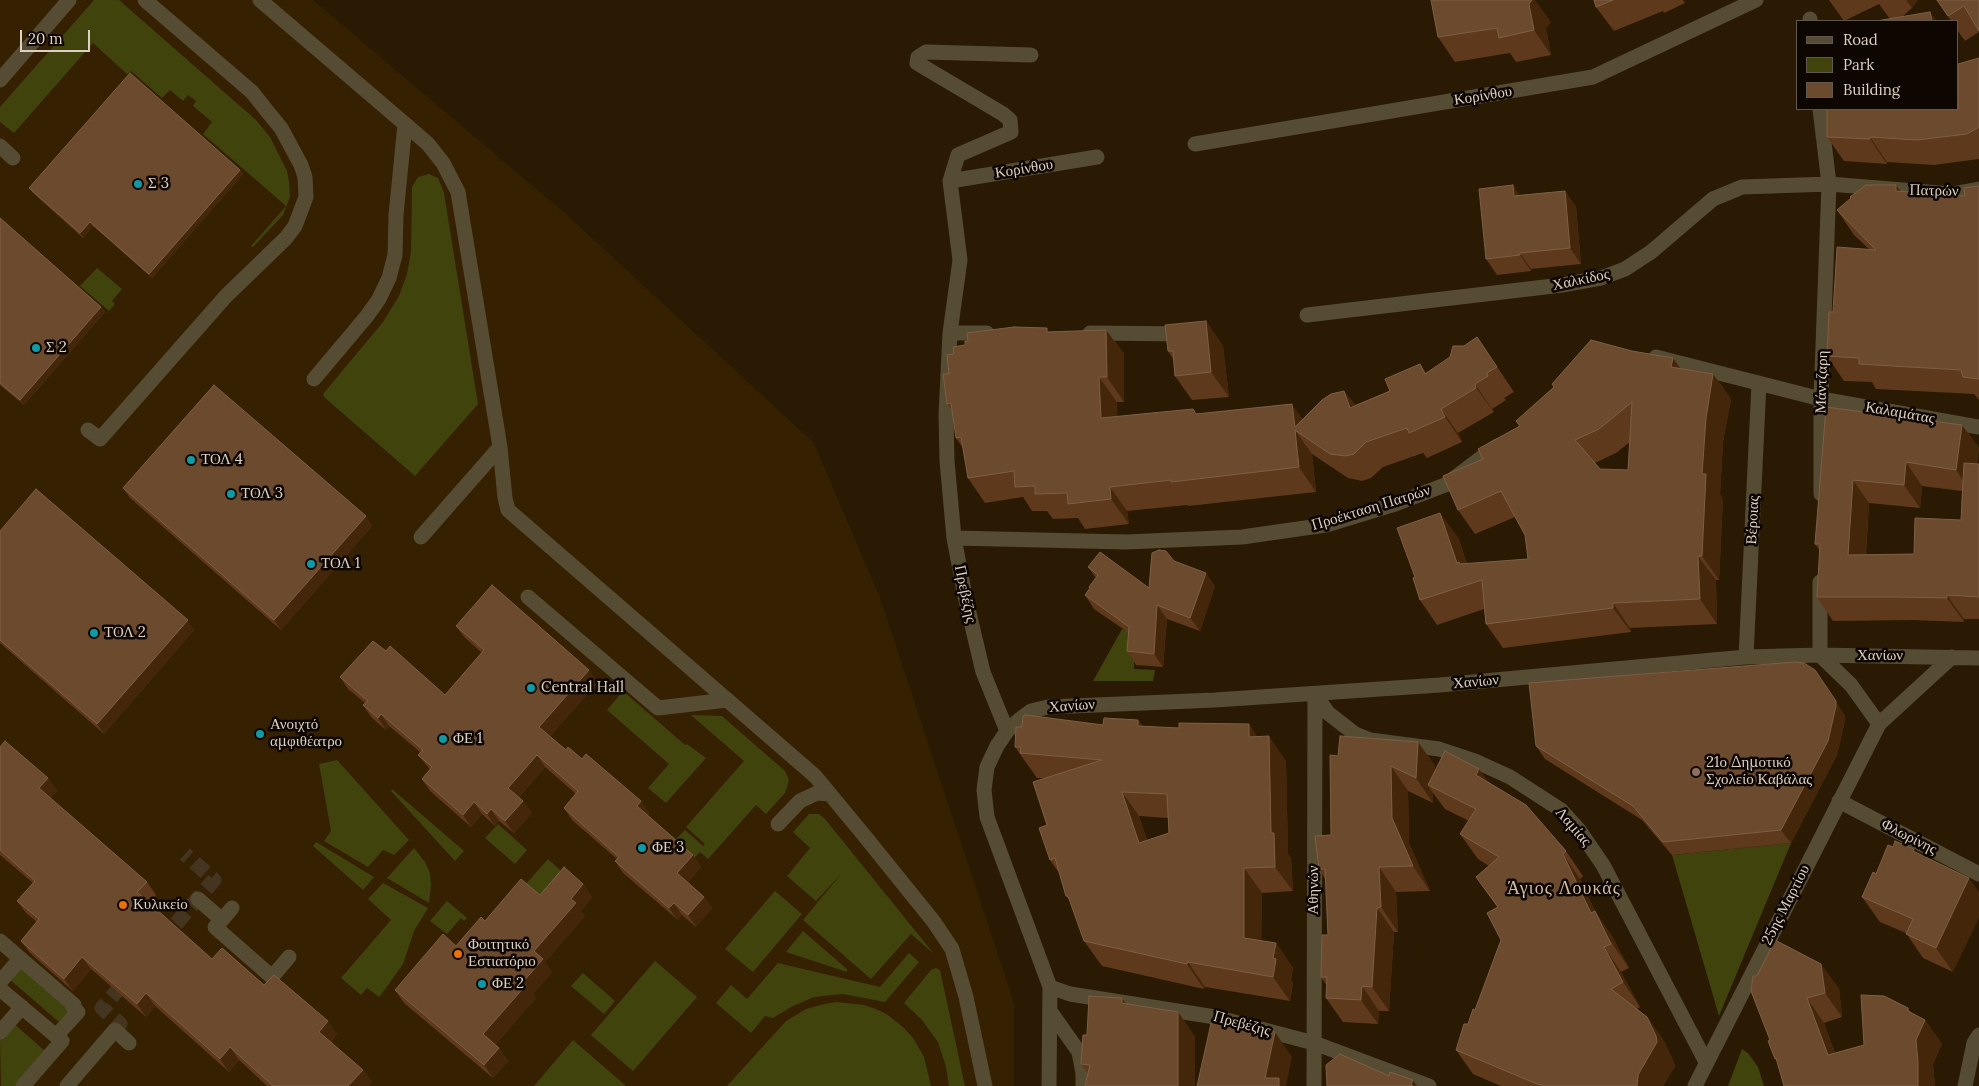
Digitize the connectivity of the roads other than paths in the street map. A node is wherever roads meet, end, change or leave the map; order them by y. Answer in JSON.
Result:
{"nodes":[{"id":1,"x":69,"y":0,"type":"edge"},
{"id":2,"x":145,"y":0,"type":"edge"},
{"id":3,"x":260,"y":0,"type":"edge"},
{"id":4,"x":1756,"y":0,"type":"edge"},
{"id":5,"x":1031,"y":55,"type":"dead end"},
{"id":6,"x":0,"y":80,"type":"edge"},
{"id":7,"x":1820,"y":110,"type":"edge"},
{"id":8,"x":405,"y":124,"type":"junction"},
{"id":9,"x":1195,"y":144,"type":"dead end"},
{"id":10,"x":0,"y":146,"type":"edge"},
{"id":11,"x":1097,"y":157,"type":"dead end"},
{"id":12,"x":13,"y":158,"type":"dead end"},
{"id":13,"x":950,"y":181,"type":"junction"},
{"id":14,"x":1829,"y":184,"type":"junction"},
{"id":15,"x":1979,"y":189,"type":"edge"},
{"id":16,"x":1307,"y":315,"type":"dead end"},
{"id":17,"x":950,"y":333,"type":"junction"},
{"id":18,"x":998,"y":333,"type":"edge"},
{"id":19,"x":1075,"y":333,"type":"edge"},
{"id":20,"x":1191,"y":334,"type":"edge"},
{"id":21,"x":1644,"y":354,"type":"edge"},
{"id":22,"x":314,"y":379,"type":"dead end"},
{"id":23,"x":1759,"y":383,"type":"junction"},
{"id":24,"x":1821,"y":399,"type":"junction"},
{"id":25,"x":1979,"y":427,"type":"edge"},
{"id":26,"x":88,"y":430,"type":"dead end"},
{"id":27,"x":1505,"y":439,"type":"edge"},
{"id":28,"x":500,"y":447,"type":"junction"},
{"id":29,"x":1821,"y":507,"type":"edge"},
{"id":30,"x":421,"y":537,"type":"dead end"},
{"id":31,"x":954,"y":538,"type":"junction"},
{"id":32,"x":1820,"y":566,"type":"edge"},
{"id":33,"x":528,"y":597,"type":"dead end"},
{"id":34,"x":1820,"y":655,"type":"junction"},
{"id":35,"x":1746,"y":657,"type":"junction"},
{"id":36,"x":1952,"y":657,"type":"junction"},
{"id":37,"x":1979,"y":658,"type":"edge"},
{"id":38,"x":1315,"y":694,"type":"junction"},
{"id":39,"x":727,"y":700,"type":"junction"},
{"id":40,"x":1879,"y":724,"type":"junction"},
{"id":41,"x":1007,"y":731,"type":"junction"},
{"id":42,"x":830,"y":794,"type":"junction"},
{"id":43,"x":1839,"y":801,"type":"junction"},
{"id":44,"x":778,"y":824,"type":"dead end"},
{"id":45,"x":1979,"y":874,"type":"edge"},
{"id":46,"x":198,"y":899,"type":"dead end"},
{"id":47,"x":232,"y":908,"type":"dead end"},
{"id":48,"x":222,"y":920,"type":"junction"},
{"id":49,"x":0,"y":941,"type":"edge"},
{"id":50,"x":289,"y":957,"type":"dead end"},
{"id":51,"x":20,"y":958,"type":"junction"},
{"id":52,"x":0,"y":982,"type":"edge"},
{"id":53,"x":1050,"y":987,"type":"junction"},
{"id":54,"x":0,"y":989,"type":"edge"},
{"id":55,"x":22,"y":1007,"type":"junction"},
{"id":56,"x":1050,"y":1011,"type":"junction"},
{"id":57,"x":0,"y":1032,"type":"edge"},
{"id":58,"x":1979,"y":1035,"type":"edge"},
{"id":59,"x":56,"y":1036,"type":"junction"},
{"id":60,"x":1314,"y":1042,"type":"junction"},
{"id":61,"x":129,"y":1043,"type":"dead end"},
{"id":62,"x":1706,"y":1062,"type":"junction"},
{"id":63,"x":71,"y":1085,"type":"edge"},
{"id":64,"x":23,"y":1086,"type":"edge"},
{"id":65,"x":985,"y":1086,"type":"edge"},
{"id":66,"x":1049,"y":1086,"type":"edge"},
{"id":67,"x":1083,"y":1086,"type":"edge"},
{"id":68,"x":1314,"y":1086,"type":"edge"},
{"id":69,"x":1429,"y":1086,"type":"edge"},
{"id":70,"x":1695,"y":1086,"type":"edge"},
{"id":71,"x":1965,"y":1086,"type":"edge"}],
"edges":[{"from":1,"to":6,"type":"street"},
{"from":2,"to":26,"type":"street"},
{"from":3,"to":8,"type":"street"},
{"from":4,"to":9,"type":"street","name":"Κορίνθου"},
{"from":5,"to":13,"type":"street"},
{"from":7,"to":14,"type":"street","name":"Μάντζαρη"},
{"from":8,"to":22,"type":"street"},
{"from":8,"to":28,"type":"street"},
{"from":10,"to":12,"type":"street"},
{"from":11,"to":13,"type":"street","name":"Κορίνθου"},
{"from":13,"to":17,"type":"street","name":"Πρεβέζης"},
{"from":14,"to":15,"type":"street","name":"Πατρών"},
{"from":14,"to":16,"type":"street","name":"Χαλκίδος"},
{"from":14,"to":24,"type":"street","name":"Μάντζαρη"},
{"from":17,"to":18,"type":"street"},
{"from":17,"to":31,"type":"street","name":"Πρεβέζης"},
{"from":19,"to":20,"type":"street"},
{"from":21,"to":23,"type":"street"},
{"from":23,"to":24,"type":"street"},
{"from":23,"to":35,"type":"street","name":"Βέροιας"},
{"from":24,"to":25,"type":"street","name":"Καλαμάτας"},
{"from":24,"to":29,"type":"street","name":"Μάντζαρη"},
{"from":27,"to":31,"type":"street","name":"Προέκταση Πατρών"},
{"from":28,"to":30,"type":"street"},
{"from":28,"to":39,"type":"street"},
{"from":31,"to":41,"type":"street","name":"Πρεβέζης"},
{"from":32,"to":34,"type":"street"},
{"from":33,"to":39,"type":"street"},
{"from":34,"to":35,"type":"street","name":"Χανίων"},
{"from":34,"to":36,"type":"street","name":"Χανίων"},
{"from":34,"to":40,"type":"street"},
{"from":35,"to":38,"type":"street","name":"Χανίων"},
{"from":36,"to":37,"type":"street"},
{"from":36,"to":40,"type":"street","name":"25ης Μαρτίου"},
{"from":38,"to":41,"type":"street","name":"Χανίων"},
{"from":38,"to":60,"type":"street","name":"Αθηνών"},
{"from":38,"to":62,"type":"street","name":"Λαμίας"},
{"from":39,"to":42,"type":"street"},
{"from":40,"to":43,"type":"street","name":"25ης Μαρτίου"},
{"from":41,"to":53,"type":"street"},
{"from":42,"to":44,"type":"street"},
{"from":42,"to":65,"type":"street"},
{"from":43,"to":45,"type":"street","name":"Φλωρίνης"},
{"from":43,"to":62,"type":"street","name":"25ης Μαρτίου"},
{"from":46,"to":48,"type":"street"},
{"from":47,"to":48,"type":"street"},
{"from":48,"to":50,"type":"street"},
{"from":49,"to":51,"type":"street"},
{"from":51,"to":52,"type":"street"},
{"from":51,"to":59,"type":"street"},
{"from":53,"to":56,"type":"street"},
{"from":53,"to":60,"type":"street","name":"Πρεβέζης"},
{"from":54,"to":55,"type":"street"},
{"from":55,"to":57,"type":"street"},
{"from":55,"to":59,"type":"street"},
{"from":56,"to":66,"type":"street"},
{"from":56,"to":67,"type":"street"},
{"from":58,"to":71,"type":"street"},
{"from":59,"to":64,"type":"street"},
{"from":60,"to":68,"type":"street","name":"Αθηνών"},
{"from":60,"to":69,"type":"street","name":"Πρεβέζης"},
{"from":61,"to":63,"type":"street"},
{"from":62,"to":70,"type":"street","name":"25ης Μαρτίου"}]}
